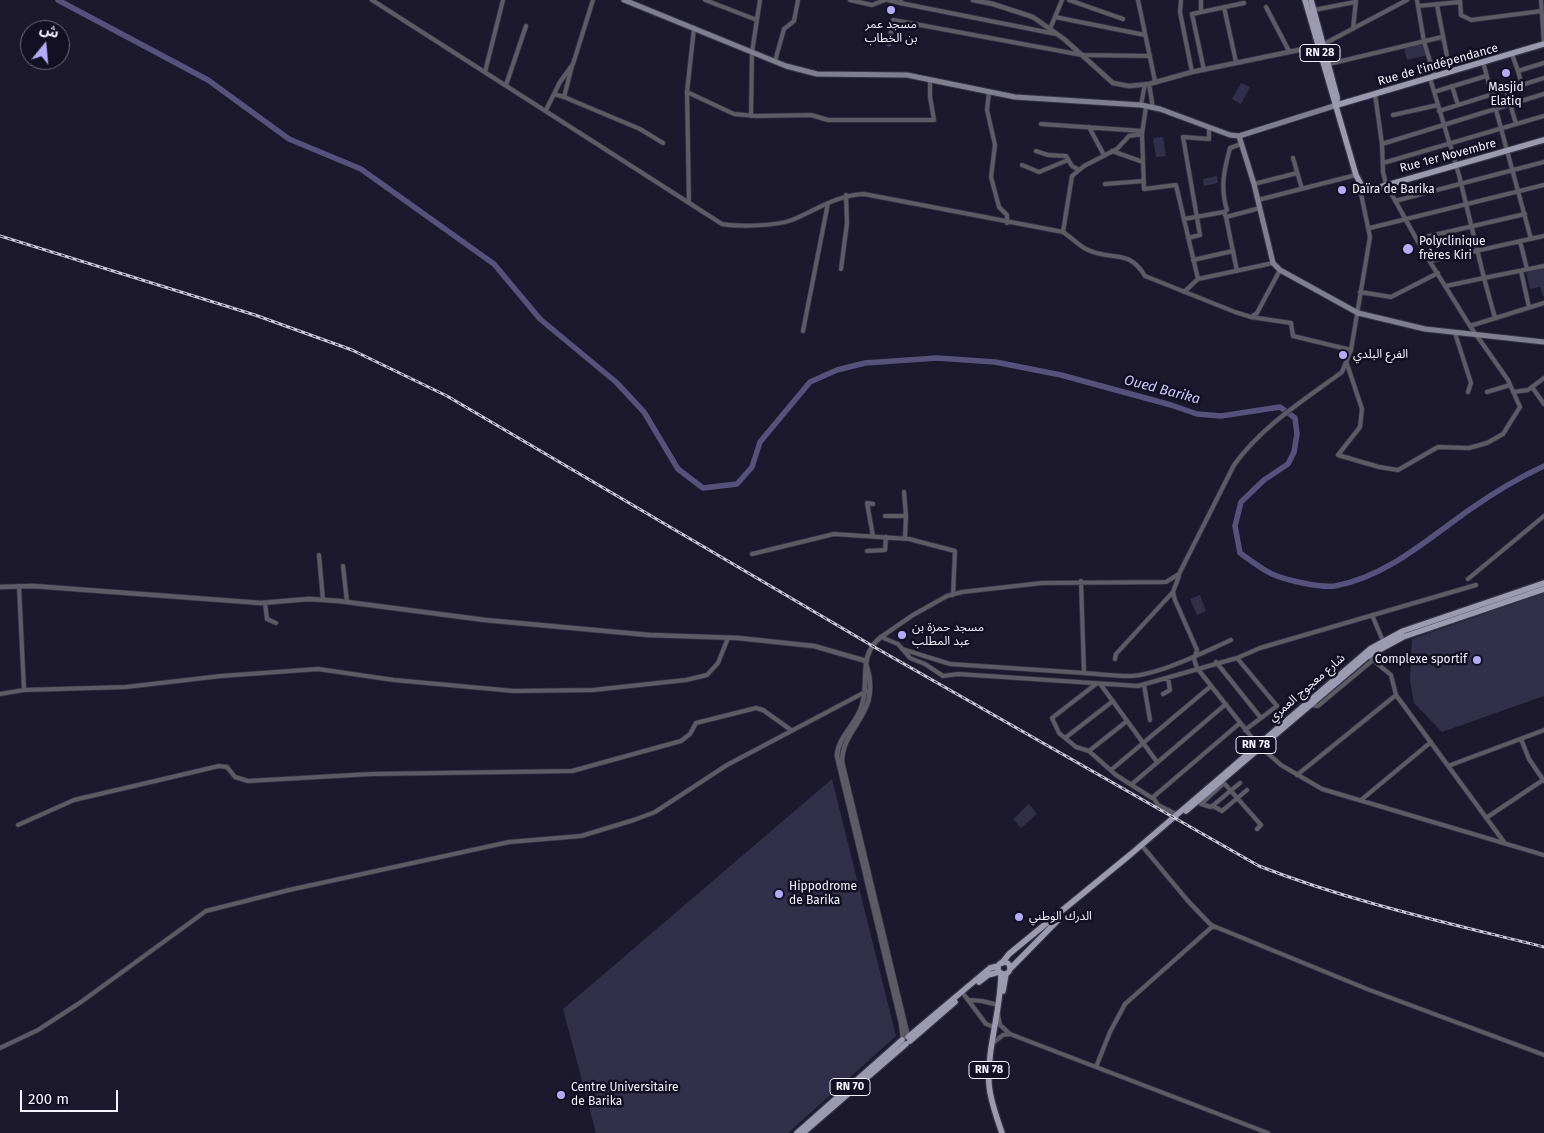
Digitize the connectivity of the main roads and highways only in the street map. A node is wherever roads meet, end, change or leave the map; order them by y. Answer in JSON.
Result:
{"nodes":[{"id":1,"x":624,"y":0,"type":"edge"},
{"id":2,"x":1305,"y":0,"type":"edge"},
{"id":3,"x":1311,"y":0,"type":"edge"},
{"id":4,"x":1544,"y":44,"type":"edge"},
{"id":5,"x":1321,"y":46,"type":"junction"},
{"id":6,"x":1337,"y":105,"type":"junction"},
{"id":7,"x":1239,"y":136,"type":"junction"},
{"id":8,"x":1544,"y":140,"type":"edge"},
{"id":9,"x":1544,"y":342,"type":"edge"},
{"id":10,"x":1544,"y":583,"type":"edge"},
{"id":11,"x":1544,"y":589,"type":"edge"},
{"id":12,"x":1259,"y":746,"type":"junction"},
{"id":13,"x":1003,"y":970,"type":"junction"},
{"id":14,"x":979,"y":982,"type":"joint"},
{"id":15,"x":963,"y":993,"type":"junction"},
{"id":16,"x":906,"y":1040,"type":"junction"},
{"id":17,"x":797,"y":1133,"type":"edge"},
{"id":18,"x":803,"y":1133,"type":"edge"},
{"id":19,"x":1002,"y":1133,"type":"edge"}],
"edges":[{"from":1,"to":7,"type":"main road"},
{"from":2,"to":5,"type":"main road","number":"RN 28"},
{"from":3,"to":5,"type":"main road","number":"RN 28"},
{"from":4,"to":6,"type":"main road","name":"Rue de l'indépendance"},
{"from":5,"to":6,"type":"main road","number":"RN 28"},
{"from":5,"to":6,"type":"main road","number":"RN 28"},
{"from":6,"to":7,"type":"main road"},
{"from":6,"to":8,"type":"main road","name":"Rue 1er Novembre","number":"RN 28"},
{"from":7,"to":9,"type":"main road"},
{"from":10,"to":12,"type":"main road","name":"شارع معجوج العمري","number":"RN 78"},
{"from":11,"to":12,"type":"main road","name":"شارع معجوج العمري","number":"RN 78"},
{"from":12,"to":13,"type":"main road","name":"شارع معجوج العمري","number":"RN 78"},
{"from":12,"to":13,"type":"main road","name":"شارع معجوج العمري","number":"RN 78"},
{"from":13,"to":14,"type":"main road","number":"RN 78"},
{"from":13,"to":15,"type":"main road","number":"RN 70"},
{"from":13,"to":19,"type":"main road","number":"RN 78"},
{"from":14,"to":15,"type":"main road","number":"RN 70"},
{"from":15,"to":16,"type":"main road","number":"RN 70"},
{"from":16,"to":17,"type":"main road","number":"RN 70"},
{"from":16,"to":18,"type":"main road","number":"RN 70"}]}
